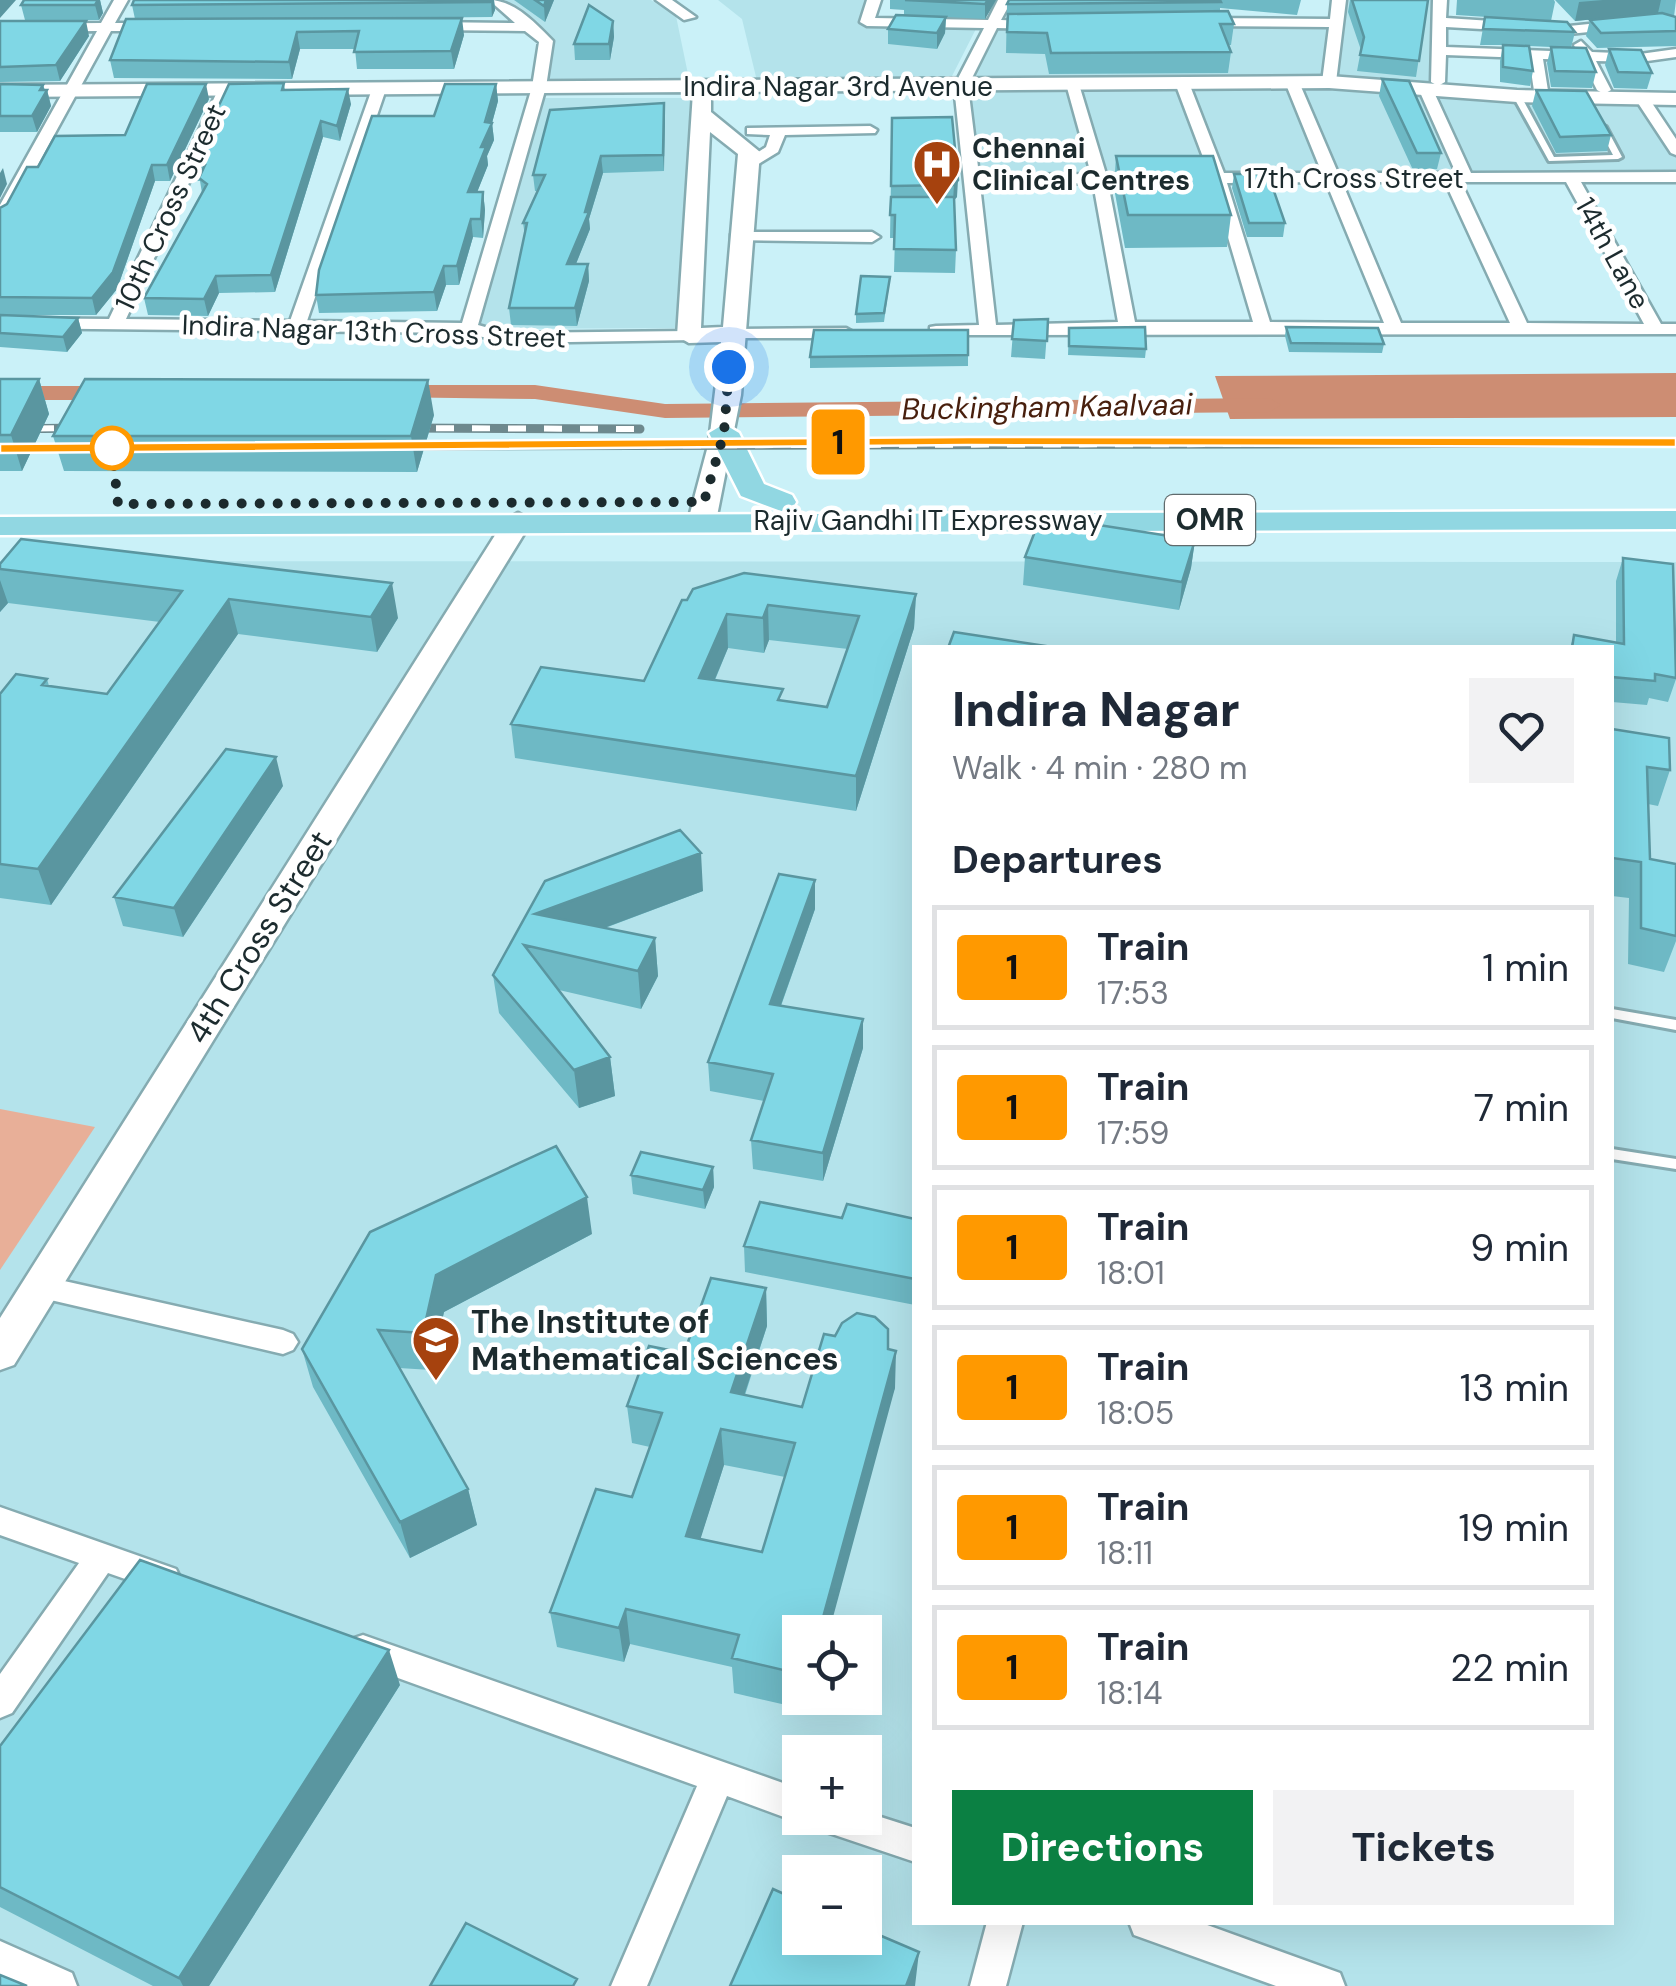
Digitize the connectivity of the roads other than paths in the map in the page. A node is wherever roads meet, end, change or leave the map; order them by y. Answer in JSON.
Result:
{"nodes":[{"id":1,"x":121,"y":0,"type":"edge"},
{"id":2,"x":496,"y":0,"type":"edge"},
{"id":3,"x":663,"y":0,"type":"edge"},
{"id":4,"x":874,"y":0,"type":"edge"},
{"id":5,"x":1005,"y":0,"type":"edge"},
{"id":6,"x":1340,"y":0,"type":"edge"},
{"id":7,"x":1440,"y":0,"type":"edge"},
{"id":8,"x":18,"y":14,"type":"edge"},
{"id":9,"x":1558,"y":16,"type":"dead end"},
{"id":10,"x":689,"y":17,"type":"dead end"},
{"id":11,"x":1186,"y":22,"type":"edge"},
{"id":12,"x":1439,"y":22,"type":"junction"},
{"id":13,"x":1337,"y":24,"type":"junction"},
{"id":14,"x":1050,"y":25,"type":"edge"},
{"id":15,"x":404,"y":26,"type":"edge"},
{"id":16,"x":533,"y":26,"type":"junction"},
{"id":17,"x":1676,"y":26,"type":"edge"},
{"id":18,"x":161,"y":27,"type":"edge"},
{"id":19,"x":992,"y":27,"type":"junction"},
{"id":20,"x":4,"y":28,"type":"edge"},
{"id":21,"x":106,"y":28,"type":"junction"},
{"id":22,"x":1569,"y":30,"type":"junction"},
{"id":23,"x":1438,"y":51,"type":"junction"},
{"id":24,"x":1676,"y":53,"type":"edge"},
{"id":25,"x":1535,"y":55,"type":"junction"},
{"id":26,"x":1591,"y":57,"type":"junction"},
{"id":27,"x":1292,"y":82,"type":"junction"},
{"id":28,"x":1328,"y":82,"type":"junction"},
{"id":29,"x":1182,"y":83,"type":"junction"},
{"id":30,"x":1073,"y":84,"type":"junction"},
{"id":31,"x":961,"y":86,"type":"junction"},
{"id":32,"x":1432,"y":86,"type":"junction"},
{"id":33,"x":539,"y":87,"type":"junction"},
{"id":34,"x":703,"y":87,"type":"junction"},
{"id":35,"x":379,"y":88,"type":"junction"},
{"id":36,"x":70,"y":90,"type":"junction"},
{"id":37,"x":225,"y":90,"type":"junction"},
{"id":38,"x":0,"y":91,"type":"edge"},
{"id":39,"x":1595,"y":94,"type":"junction"},
{"id":40,"x":1517,"y":96,"type":"junction"},
{"id":41,"x":1542,"y":96,"type":"junction"},
{"id":42,"x":1676,"y":98,"type":"edge"},
{"id":43,"x":1643,"y":100,"type":"junction"},
{"id":44,"x":701,"y":114,"type":"junction"},
{"id":45,"x":870,"y":130,"type":"dead end"},
{"id":46,"x":779,"y":131,"type":"junction"},
{"id":47,"x":749,"y":149,"type":"junction"},
{"id":48,"x":1676,"y":150,"type":"edge"},
{"id":49,"x":1571,"y":177,"type":"junction"},
{"id":50,"x":1676,"y":177,"type":"edge"},
{"id":51,"x":1100,"y":178,"type":"junction"},
{"id":52,"x":1218,"y":178,"type":"junction"},
{"id":53,"x":1334,"y":178,"type":"junction"},
{"id":54,"x":1459,"y":178,"type":"junction"},
{"id":55,"x":972,"y":180,"type":"junction"},
{"id":56,"x":0,"y":219,"type":"edge"},
{"id":57,"x":737,"y":237,"type":"junction"},
{"id":58,"x":872,"y":237,"type":"dead end"},
{"id":59,"x":0,"y":323,"type":"edge"},
{"id":60,"x":116,"y":324,"type":"junction"},
{"id":61,"x":296,"y":326,"type":"junction"},
{"id":62,"x":1128,"y":327,"type":"junction"},
{"id":63,"x":1263,"y":327,"type":"junction"},
{"id":64,"x":470,"y":328,"type":"junction"},
{"id":65,"x":1395,"y":328,"type":"junction"},
{"id":66,"x":1521,"y":328,"type":"junction"},
{"id":67,"x":1655,"y":328,"type":"junction"},
{"id":68,"x":1676,"y":328,"type":"edge"},
{"id":69,"x":988,"y":331,"type":"junction"},
{"id":70,"x":871,"y":332,"type":"edge"},
{"id":71,"x":910,"y":332,"type":"edge"},
{"id":72,"x":735,"y":334,"type":"junction"},
{"id":73,"x":689,"y":336,"type":"junction"},
{"id":74,"x":724,"y":433,"type":"junction"},
{"id":75,"x":781,"y":502,"type":"junction"},
{"id":76,"x":1676,"y":502,"type":"edge"},
{"id":77,"x":0,"y":504,"type":"edge"},
{"id":78,"x":703,"y":512,"type":"junction"},
{"id":79,"x":1676,"y":520,"type":"edge"},
{"id":80,"x":518,"y":521,"type":"junction"},
{"id":81,"x":0,"y":526,"type":"edge"},
{"id":82,"x":1614,"y":1013,"type":"edge"},
{"id":83,"x":1676,"y":1025,"type":"edge"},
{"id":84,"x":1614,"y":1154,"type":"edge"},
{"id":85,"x":1676,"y":1164,"type":"edge"},
{"id":86,"x":42,"y":1286,"type":"junction"},
{"id":87,"x":283,"y":1342,"type":"dead end"},
{"id":88,"x":0,"y":1354,"type":"edge"},
{"id":89,"x":0,"y":1521,"type":"edge"},
{"id":90,"x":102,"y":1556,"type":"junction"},
{"id":91,"x":195,"y":1590,"type":"edge"},
{"id":92,"x":326,"y":1636,"type":"edge"},
{"id":93,"x":0,"y":1702,"type":"edge"},
{"id":94,"x":718,"y":1777,"type":"junction"},
{"id":95,"x":782,"y":1800,"type":"edge"},
{"id":96,"x":882,"y":1834,"type":"edge"},
{"id":97,"x":912,"y":1844,"type":"edge"},
{"id":98,"x":1004,"y":1925,"type":"edge"},
{"id":99,"x":1154,"y":1925,"type":"edge"},
{"id":100,"x":0,"y":1959,"type":"edge"},
{"id":101,"x":59,"y":1986,"type":"edge"},
{"id":102,"x":630,"y":1986,"type":"edge"},
{"id":103,"x":988,"y":1986,"type":"edge"},
{"id":104,"x":1327,"y":1986,"type":"edge"}],
"edges":[{"from":1,"to":21,"type":"street"},
{"from":2,"to":16,"type":"street"},
{"from":3,"to":10,"type":"street"},
{"from":4,"to":19,"type":"street"},
{"from":5,"to":19,"type":"street"},
{"from":6,"to":13,"type":"street"},
{"from":7,"to":12,"type":"street"},
{"from":8,"to":20,"type":"street"},
{"from":9,"to":22,"type":"street"},
{"from":11,"to":13,"type":"street"},
{"from":12,"to":22,"type":"street"},
{"from":12,"to":23,"type":"street"},
{"from":13,"to":28,"type":"street"},
{"from":14,"to":19,"type":"street"},
{"from":15,"to":16,"type":"street"},
{"from":16,"to":33,"type":"street"},
{"from":17,"to":22,"type":"street"},
{"from":18,"to":21,"type":"street"},
{"from":19,"to":31,"type":"street"},
{"from":20,"to":21,"type":"street"},
{"from":21,"to":36,"type":"street"},
{"from":22,"to":26,"type":"street"},
{"from":23,"to":25,"type":"street"},
{"from":23,"to":32,"type":"street"},
{"from":24,"to":26,"type":"street"},
{"from":25,"to":26,"type":"street"},
{"from":25,"to":41,"type":"street"},
{"from":26,"to":39,"type":"street"},
{"from":27,"to":28,"type":"street","name":"Indira Nagar 3rd Avenue"},
{"from":27,"to":29,"type":"street","name":"Indira Nagar 3rd Avenue"},
{"from":27,"to":53,"type":"street"},
{"from":28,"to":32,"type":"street","name":"Indira Nagar 3rd Avenue"},
{"from":29,"to":30,"type":"street","name":"Indira Nagar 3rd Avenue"},
{"from":29,"to":52,"type":"street"},
{"from":30,"to":31,"type":"street","name":"Indira Nagar 3rd Avenue"},
{"from":30,"to":51,"type":"street"},
{"from":31,"to":34,"type":"street","name":"Indira Nagar 3rd Avenue"},
{"from":31,"to":55,"type":"street"},
{"from":32,"to":40,"type":"street","name":"Indira Nagar 3rd Avenue"},
{"from":32,"to":54,"type":"street"},
{"from":33,"to":34,"type":"street","name":"Indira Nagar 3rd Avenue"},
{"from":33,"to":35,"type":"street","name":"Indira Nagar 3rd Avenue"},
{"from":33,"to":64,"type":"street"},
{"from":34,"to":44,"type":"street"},
{"from":35,"to":37,"type":"street","name":"Indira Nagar 3rd Avenue"},
{"from":35,"to":61,"type":"street"},
{"from":36,"to":37,"type":"street","name":"Indira Nagar 3rd Avenue"},
{"from":36,"to":38,"type":"street","name":"Indira Nagar 3rd Avenue"},
{"from":36,"to":56,"type":"street"},
{"from":37,"to":60,"type":"street","name":"10th Cross Street"},
{"from":39,"to":40,"type":"lane"},
{"from":39,"to":41,"type":"street","name":"Indira Nagar 3rd Avenue"},
{"from":39,"to":43,"type":"street","name":"Indira Nagar 3rd Avenue"},
{"from":40,"to":41,"type":"street","name":"Indira Nagar 3rd Avenue"},
{"from":42,"to":43,"type":"street","name":"Indira Nagar 3rd Avenue"},
{"from":43,"to":48,"type":"street"},
{"from":44,"to":47,"type":"street"},
{"from":44,"to":73,"type":"street"},
{"from":45,"to":46,"type":"street"},
{"from":46,"to":47,"type":"street"},
{"from":46,"to":47,"type":"street"},
{"from":47,"to":57,"type":"street"},
{"from":49,"to":50,"type":"street","name":"17th Cross Street"},
{"from":49,"to":54,"type":"street","name":"17th Cross Street"},
{"from":49,"to":67,"type":"street","name":"14th Lane"},
{"from":51,"to":52,"type":"street","name":"17th Cross Street"},
{"from":51,"to":55,"type":"street","name":"17th Cross Street"},
{"from":51,"to":62,"type":"street"},
{"from":52,"to":53,"type":"street","name":"17th Cross Street"},
{"from":52,"to":63,"type":"street"},
{"from":53,"to":54,"type":"street","name":"17th Cross Street"},
{"from":53,"to":65,"type":"street"},
{"from":54,"to":66,"type":"street"},
{"from":55,"to":69,"type":"street"},
{"from":57,"to":58,"type":"street"},
{"from":57,"to":72,"type":"street"},
{"from":59,"to":60,"type":"street","name":"Indira Nagar 13th Cross Street"},
{"from":60,"to":61,"type":"street","name":"Indira Nagar 13th Cross Street"},
{"from":61,"to":64,"type":"street","name":"Indira Nagar 13th Cross Street"},
{"from":62,"to":63,"type":"street"},
{"from":62,"to":69,"type":"street"},
{"from":63,"to":65,"type":"street"},
{"from":64,"to":73,"type":"street","name":"Indira Nagar 13th Cross Street"},
{"from":65,"to":66,"type":"street"},
{"from":66,"to":67,"type":"street"},
{"from":67,"to":68,"type":"street"},
{"from":69,"to":71,"type":"street"},
{"from":70,"to":72,"type":"street"},
{"from":72,"to":73,"type":"street"},
{"from":72,"to":74,"type":"street"},
{"from":74,"to":75,"type":"main road"},
{"from":74,"to":78,"type":"street"},
{"from":75,"to":76,"type":"main road","name":"Rajiv Gandhi IT Expressway","number":"OMR"},
{"from":75,"to":78,"type":"main road","name":"Rajiv Gandhi IT Expressway","number":"OMR"},
{"from":77,"to":78,"type":"main road","name":"Rajiv Gandhi IT Expressway","number":"OMR"},
{"from":78,"to":79,"type":"main road","name":"Rajiv Gandhi IT Expressway","number":"OMR"},
{"from":78,"to":80,"type":"main road","name":"Rajiv Gandhi IT Expressway","number":"OMR"},
{"from":80,"to":81,"type":"main road","name":"Rajiv Gandhi IT Expressway","number":"OMR"},
{"from":80,"to":86,"type":"street","name":"4th Cross Street"},
{"from":82,"to":83,"type":"lane"},
{"from":84,"to":85,"type":"lane"},
{"from":86,"to":87,"type":"street"},
{"from":86,"to":88,"type":"street","name":"4th Cross Street"},
{"from":89,"to":90,"type":"street"},
{"from":90,"to":91,"type":"street"},
{"from":90,"to":93,"type":"street"},
{"from":92,"to":94,"type":"street"},
{"from":94,"to":95,"type":"street"},
{"from":94,"to":102,"type":"street"},
{"from":96,"to":97,"type":"street"},
{"from":98,"to":103,"type":"street"},
{"from":99,"to":104,"type":"street"},
{"from":100,"to":101,"type":"street"}]}
